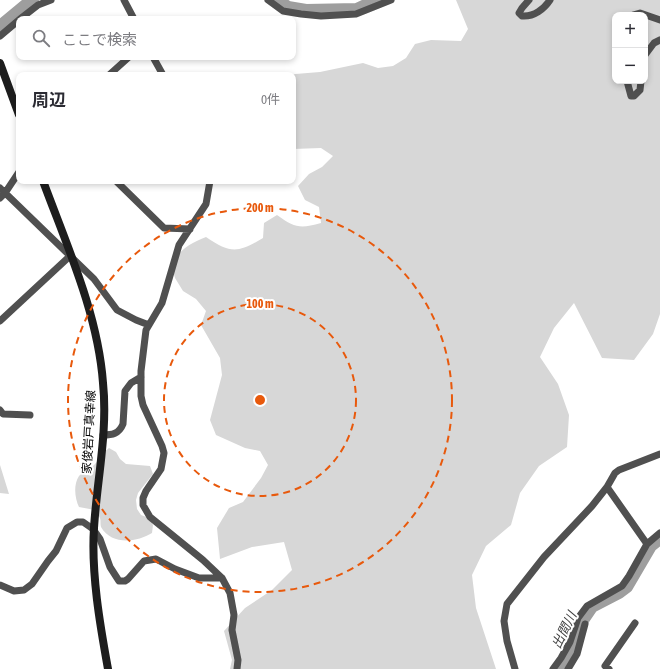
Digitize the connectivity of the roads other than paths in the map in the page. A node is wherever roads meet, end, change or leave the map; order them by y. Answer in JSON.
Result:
{"nodes":[{"id":1,"x":51,"y":0,"type":"edge"},
{"id":2,"x":124,"y":0,"type":"edge"},
{"id":3,"x":268,"y":0,"type":"edge"},
{"id":4,"x":391,"y":0,"type":"edge"},
{"id":5,"x":529,"y":0,"type":"edge"},
{"id":6,"x":550,"y":0,"type":"edge"},
{"id":7,"x":23,"y":16,"type":"edge"},
{"id":8,"x":132,"y":16,"type":"edge"},
{"id":9,"x":648,"y":16,"type":"edge"},
{"id":10,"x":660,"y":20,"type":"edge"},
{"id":11,"x":16,"y":22,"type":"edge"},
{"id":12,"x":0,"y":36,"type":"edge"},
{"id":13,"x":660,"y":40,"type":"edge"},
{"id":14,"x":648,"y":51,"type":"edge"},
{"id":15,"x":126,"y":60,"type":"edge"},
{"id":16,"x":155,"y":60,"type":"edge"},
{"id":17,"x":0,"y":63,"type":"edge"},
{"id":18,"x":112,"y":72,"type":"edge"},
{"id":19,"x":161,"y":72,"type":"edge"},
{"id":20,"x":628,"y":84,"type":"edge"},
{"id":21,"x":641,"y":84,"type":"edge"},
{"id":22,"x":16,"y":107,"type":"edge"},
{"id":23,"x":16,"y":176,"type":"edge"},
{"id":24,"x":44,"y":184,"type":"edge"},
{"id":25,"x":119,"y":184,"type":"edge"},
{"id":26,"x":209,"y":184,"type":"edge"},
{"id":27,"x":2,"y":193,"type":"edge"},
{"id":28,"x":190,"y":229,"type":"junction"},
{"id":29,"x":70,"y":256,"type":"junction"},
{"id":30,"x":0,"y":321,"type":"edge"},
{"id":31,"x":149,"y":325,"type":"junction"},
{"id":32,"x":141,"y":377,"type":"junction"},
{"id":33,"x":0,"y":410,"type":"edge"},
{"id":34,"x":30,"y":415,"type":"dead end"},
{"id":35,"x":103,"y":435,"type":"junction"},
{"id":36,"x":660,"y":454,"type":"edge"},
{"id":37,"x":607,"y":487,"type":"junction"},
{"id":38,"x":93,"y":529,"type":"junction"},
{"id":39,"x":660,"y":533,"type":"edge"},
{"id":40,"x":647,"y":544,"type":"junction"},
{"id":41,"x":222,"y":578,"type":"junction"},
{"id":42,"x":0,"y":585,"type":"edge"},
{"id":43,"x":634,"y":623,"type":"dead end"},
{"id":44,"x":586,"y":624,"type":"dead end"},
{"id":45,"x":108,"y":669,"type":"edge"},
{"id":46,"x":237,"y":669,"type":"edge"},
{"id":47,"x":514,"y":669,"type":"edge"},
{"id":48,"x":553,"y":669,"type":"edge"},
{"id":49,"x":568,"y":669,"type":"edge"},
{"id":50,"x":609,"y":669,"type":"edge"}],
"edges":[{"from":1,"to":7,"type":"street"},
{"from":2,"to":8,"type":"street"},
{"from":3,"to":4,"type":"street"},
{"from":5,"to":6,"type":"street"},
{"from":9,"to":10,"type":"street"},
{"from":11,"to":12,"type":"street"},
{"from":13,"to":14,"type":"street"},
{"from":15,"to":18,"type":"street"},
{"from":16,"to":19,"type":"street"},
{"from":17,"to":22,"type":"main road"},
{"from":20,"to":21,"type":"street"},
{"from":23,"to":27,"type":"street"},
{"from":24,"to":29,"type":"main road","name":"家俊岩戸真幸線"},
{"from":25,"to":28,"type":"street"},
{"from":26,"to":28,"type":"street"},
{"from":27,"to":29,"type":"street"},
{"from":28,"to":31,"type":"street"},
{"from":29,"to":30,"type":"street"},
{"from":29,"to":31,"type":"street"},
{"from":29,"to":35,"type":"main road","name":"家俊岩戸真幸線"},
{"from":31,"to":32,"type":"street"},
{"from":32,"to":35,"type":"street"},
{"from":32,"to":41,"type":"street"},
{"from":33,"to":34,"type":"street"},
{"from":35,"to":38,"type":"main road","name":"家俊岩戸真幸線"},
{"from":36,"to":37,"type":"street"},
{"from":37,"to":40,"type":"street"},
{"from":37,"to":47,"type":"street"},
{"from":38,"to":41,"type":"street"},
{"from":38,"to":42,"type":"street"},
{"from":38,"to":45,"type":"main road","name":"家俊岩戸真幸線"},
{"from":39,"to":40,"type":"street"},
{"from":40,"to":48,"type":"street"},
{"from":41,"to":46,"type":"street"},
{"from":43,"to":50,"type":"street"},
{"from":44,"to":49,"type":"street"}]}
